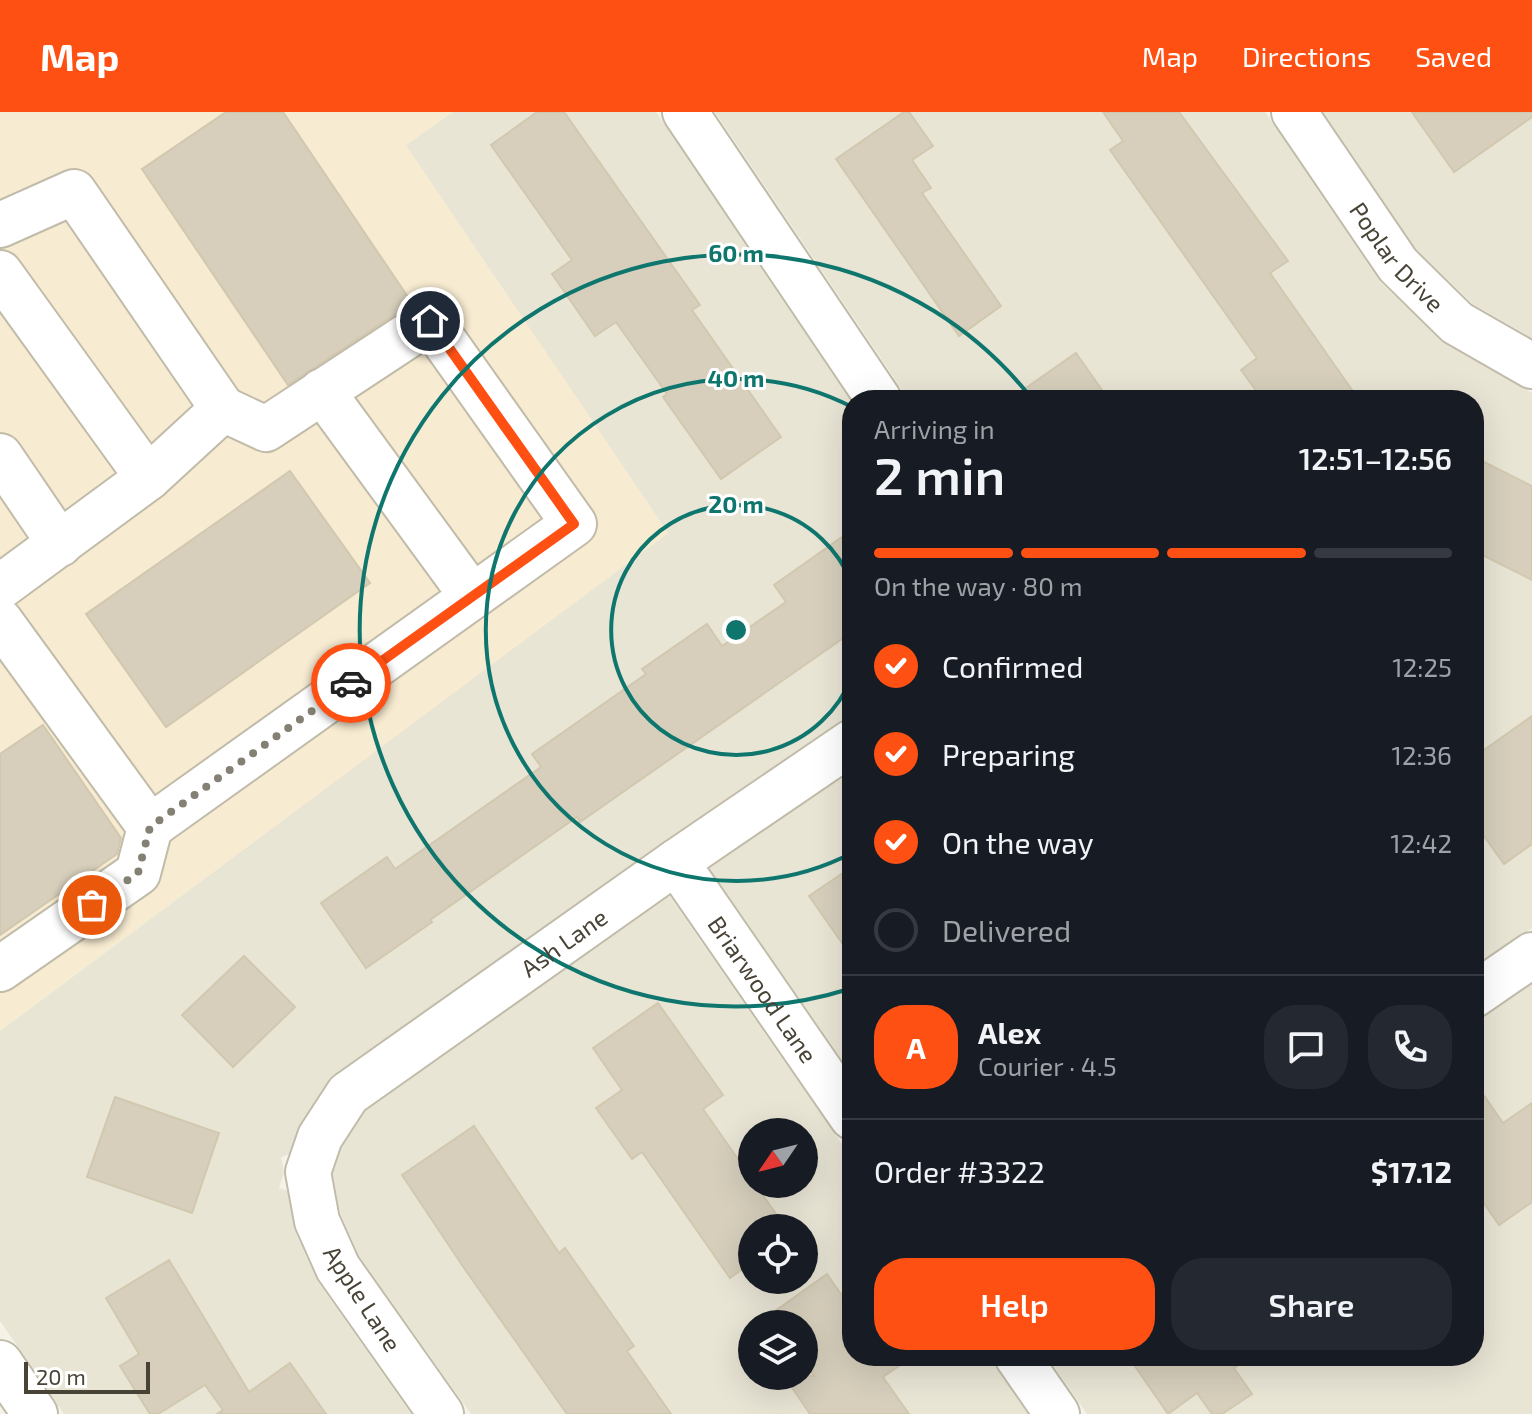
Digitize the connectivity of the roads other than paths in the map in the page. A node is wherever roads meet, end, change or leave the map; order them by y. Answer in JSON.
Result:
{"nodes":[{"id":1,"x":685,"y":112,"type":"edge"},
{"id":2,"x":1294,"y":112,"type":"edge"},
{"id":3,"x":0,"y":225,"type":"edge"},
{"id":4,"x":0,"y":273,"type":"edge"},
{"id":5,"x":1532,"y":366,"type":"edge"},
{"id":6,"x":872,"y":390,"type":"edge"},
{"id":7,"x":322,"y":391,"type":"junction"},
{"id":8,"x":223,"y":409,"type":"junction"},
{"id":9,"x":0,"y":456,"type":"edge"},
{"id":10,"x":148,"y":478,"type":"junction"},
{"id":11,"x":60,"y":544,"type":"junction"},
{"id":12,"x":0,"y":587,"type":"edge"},
{"id":13,"x":472,"y":596,"type":"junction"},
{"id":14,"x":0,"y":621,"type":"edge"},
{"id":15,"x":13,"y":665,"type":"edge"},
{"id":16,"x":842,"y":749,"type":"edge"},
{"id":17,"x":150,"y":827,"type":"junction"},
{"id":18,"x":676,"y":862,"type":"junction"},
{"id":19,"x":1532,"y":955,"type":"edge"},
{"id":20,"x":0,"y":969,"type":"edge"},
{"id":21,"x":1484,"y":988,"type":"edge"},
{"id":22,"x":842,"y":1103,"type":"edge"},
{"id":23,"x":308,"y":1172,"type":"joint"},
{"id":24,"x":0,"y":1363,"type":"edge"},
{"id":25,"x":1024,"y":1366,"type":"edge"},
{"id":26,"x":35,"y":1414,"type":"edge"},
{"id":27,"x":441,"y":1414,"type":"edge"},
{"id":28,"x":1057,"y":1414,"type":"edge"}],
"edges":[{"from":1,"to":6,"type":"street"},
{"from":2,"to":5,"type":"street","name":"Poplar Drive"},
{"from":3,"to":8,"type":"street"},
{"from":4,"to":10,"type":"street"},
{"from":7,"to":8,"type":"street"},
{"from":7,"to":13,"type":"street"},
{"from":7,"to":13,"type":"street"},
{"from":8,"to":10,"type":"street"},
{"from":9,"to":11,"type":"street"},
{"from":10,"to":11,"type":"street"},
{"from":11,"to":12,"type":"street"},
{"from":13,"to":17,"type":"street"},
{"from":14,"to":15,"type":"street"},
{"from":15,"to":17,"type":"street"},
{"from":16,"to":18,"type":"street","name":"Ash Lane"},
{"from":17,"to":20,"type":"street"},
{"from":18,"to":22,"type":"street","name":"Briarwood Lane"},
{"from":18,"to":23,"type":"street","name":"Ash Lane"},
{"from":19,"to":21,"type":"street"},
{"from":23,"to":27,"type":"street","name":"Apple Lane"},
{"from":24,"to":26,"type":"street"},
{"from":25,"to":28,"type":"street"}]}
